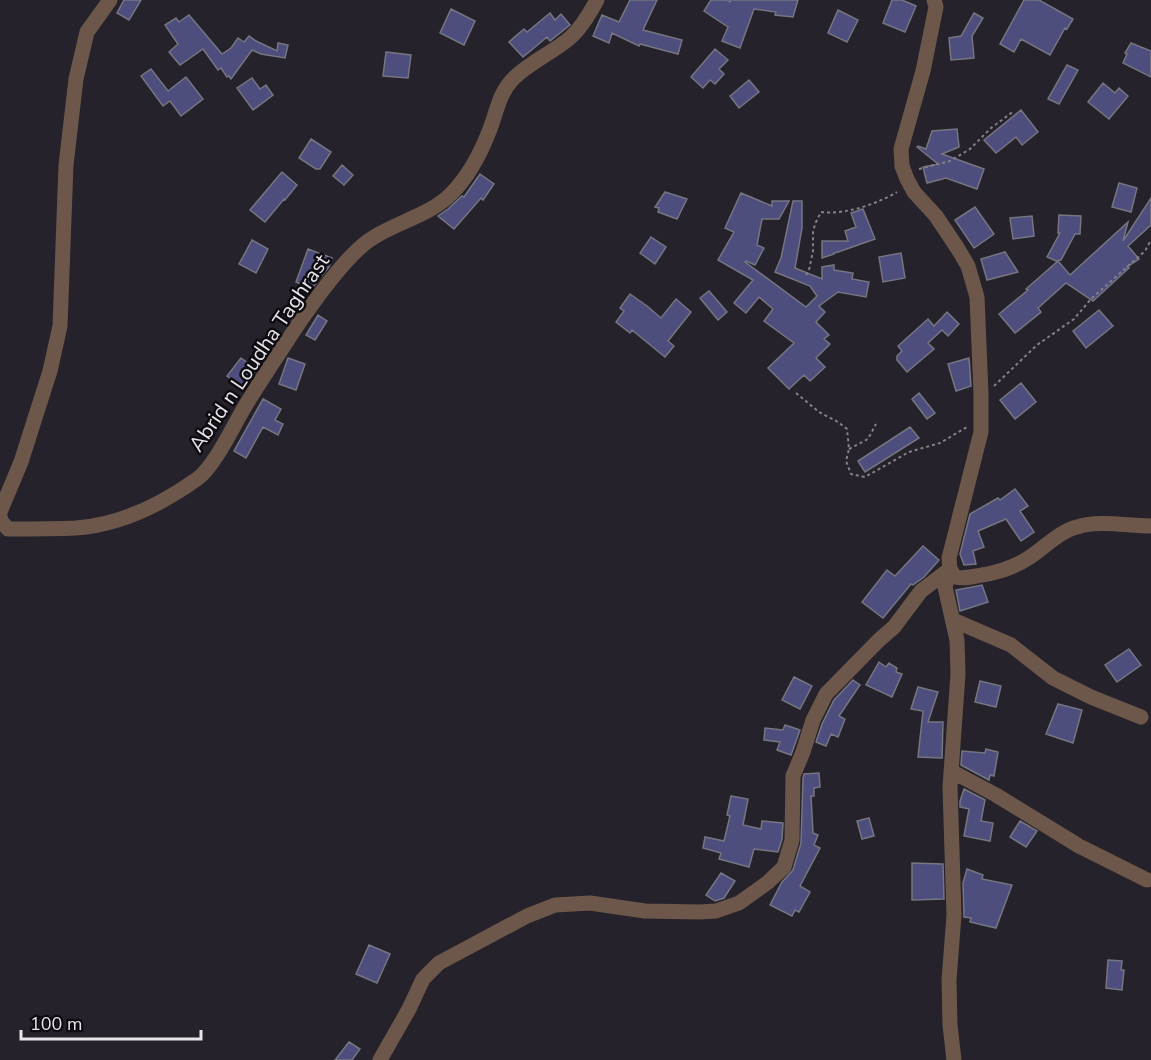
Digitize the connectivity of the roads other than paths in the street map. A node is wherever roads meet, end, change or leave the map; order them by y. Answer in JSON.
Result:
{"nodes":[{"id":1,"x":110,"y":0,"type":"edge"},
{"id":2,"x":597,"y":0,"type":"edge"},
{"id":3,"x":934,"y":0,"type":"edge"},
{"id":4,"x":0,"y":514,"type":"edge"},
{"id":5,"x":1151,"y":526,"type":"edge"},
{"id":6,"x":950,"y":569,"type":"junction"},
{"id":7,"x":953,"y":620,"type":"junction"},
{"id":8,"x":1141,"y":717,"type":"dead end"},
{"id":9,"x":951,"y":771,"type":"junction"},
{"id":10,"x":1147,"y":880,"type":"dead end"},
{"id":11,"x":380,"y":1060,"type":"edge"},
{"id":12,"x":954,"y":1060,"type":"edge"}],
"edges":[{"from":1,"to":4,"type":"street","name":"Abrid n Loudha Taghrast"},
{"from":2,"to":4,"type":"street","name":"Abrid n Loudha Taghrast"},
{"from":3,"to":6,"type":"street"},
{"from":5,"to":6,"type":"street"},
{"from":6,"to":7,"type":"street"},
{"from":6,"to":11,"type":"street"},
{"from":7,"to":8,"type":"street"},
{"from":7,"to":9,"type":"street"},
{"from":9,"to":10,"type":"street"},
{"from":9,"to":12,"type":"street"}]}
